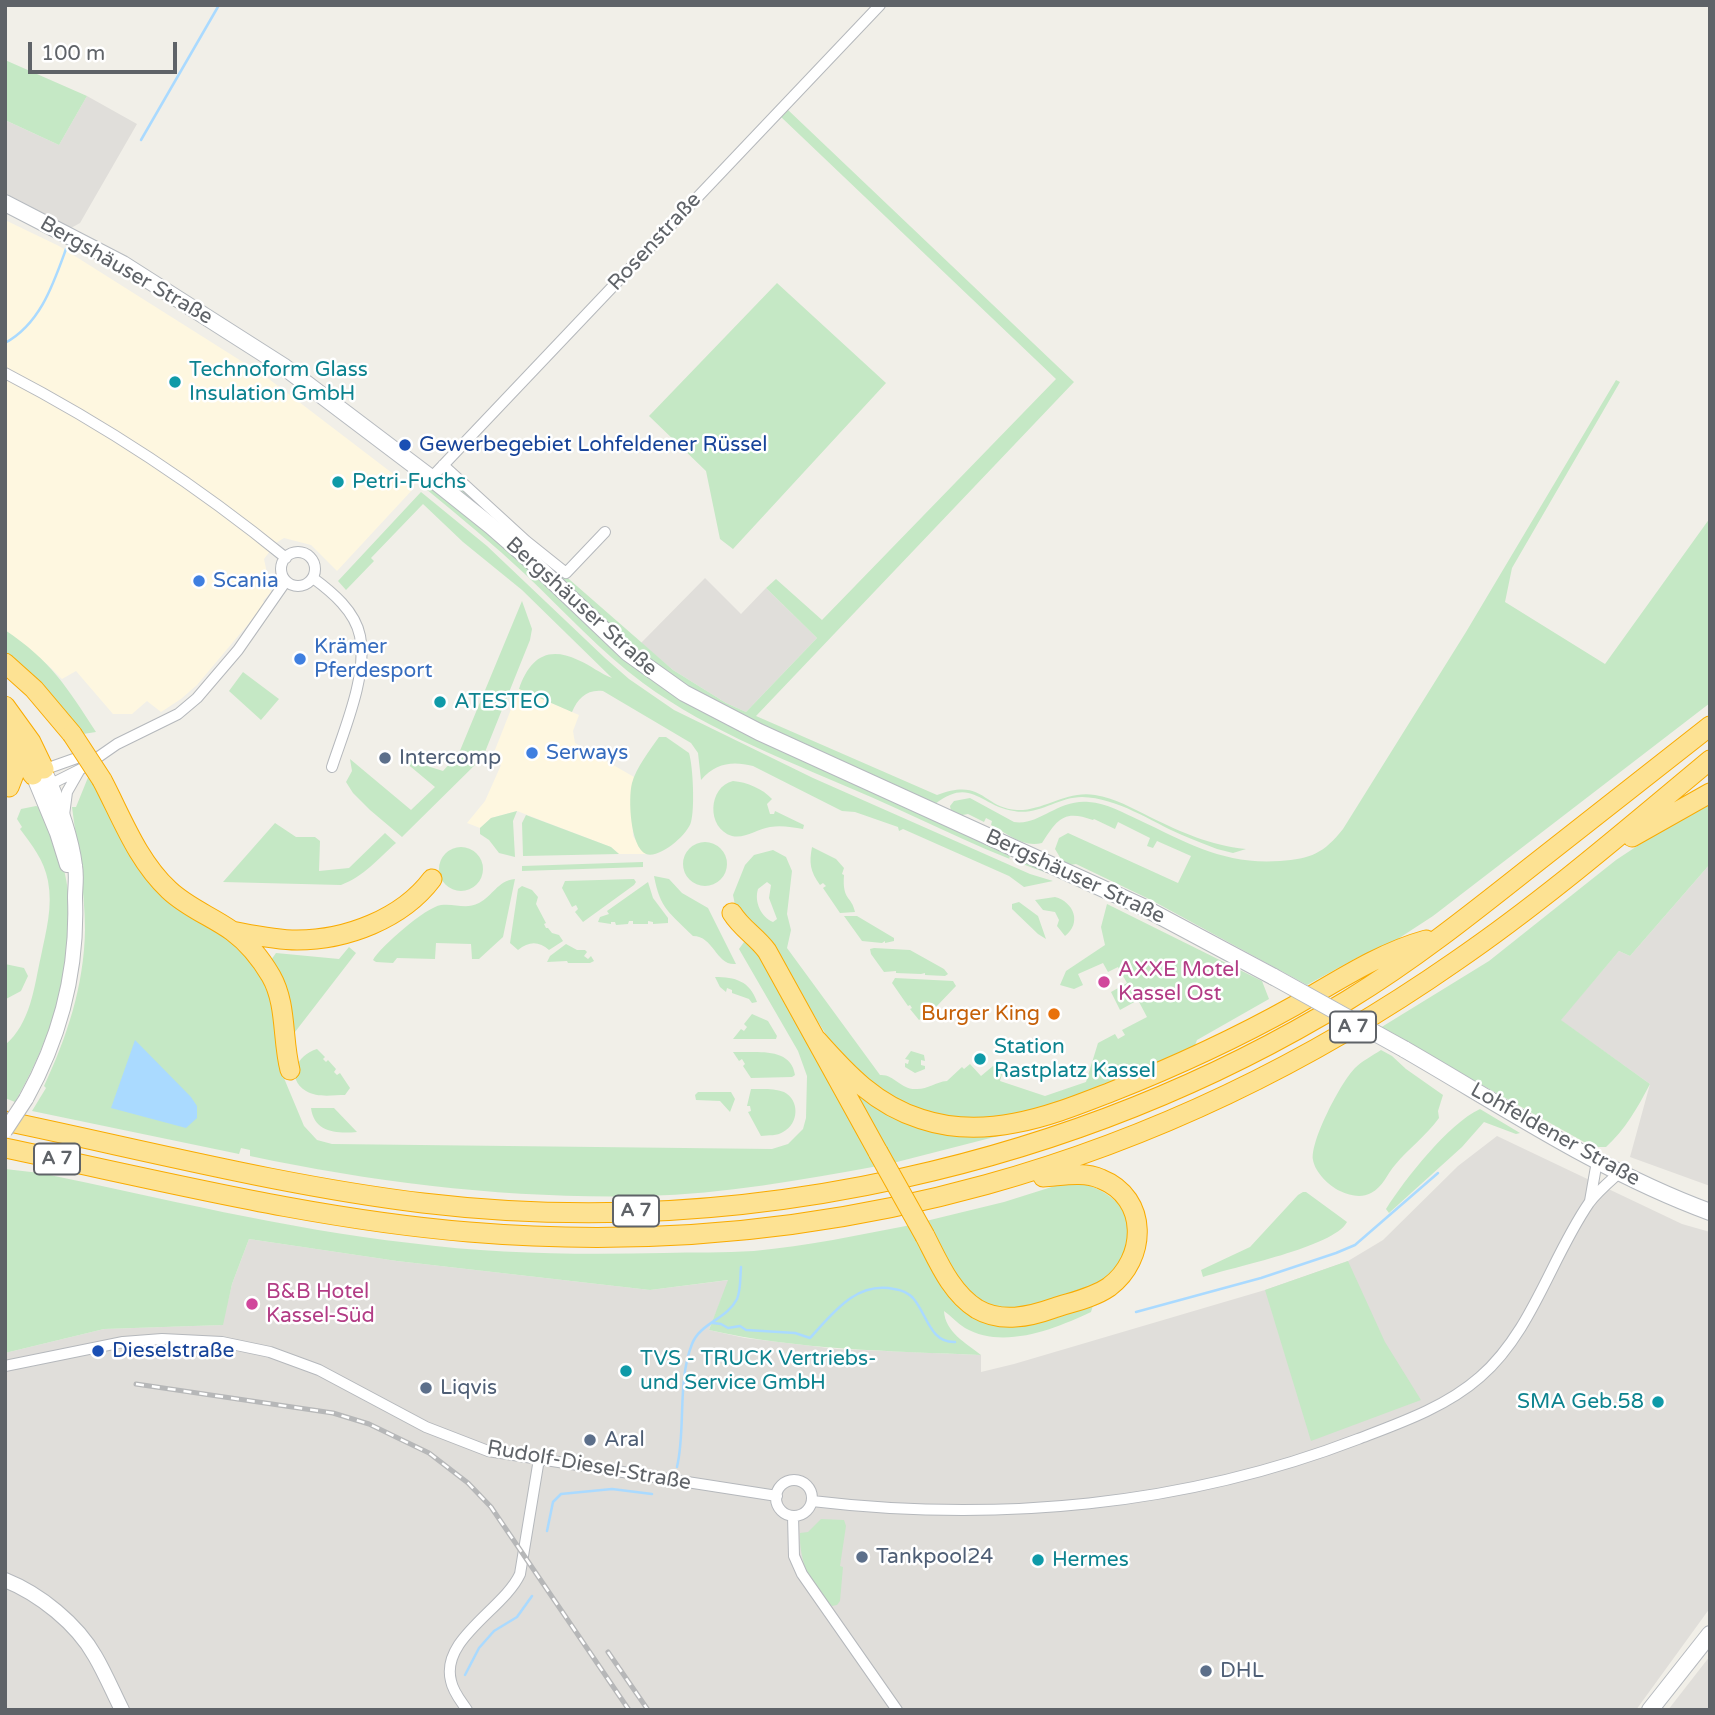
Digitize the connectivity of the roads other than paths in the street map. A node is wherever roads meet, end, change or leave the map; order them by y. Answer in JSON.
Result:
{"nodes":[{"id":1,"x":880,"y":5,"type":"edge"},
{"id":2,"x":5,"y":203,"type":"edge"},
{"id":3,"x":5,"y":373,"type":"edge"},
{"id":4,"x":443,"y":465,"type":"junction"},
{"id":5,"x":431,"y":478,"type":"junction"},
{"id":6,"x":605,"y":532,"type":"dead end"},
{"id":7,"x":286,"y":558,"type":"junction"},
{"id":8,"x":313,"y":578,"type":"junction"},
{"id":9,"x":286,"y":581,"type":"junction"},
{"id":10,"x":5,"y":663,"type":"edge"},
{"id":11,"x":5,"y":706,"type":"edge"},
{"id":12,"x":1710,"y":726,"type":"edge"},
{"id":13,"x":10,"y":736,"type":"edge"},
{"id":14,"x":117,"y":744,"type":"junction"},
{"id":15,"x":1710,"y":760,"type":"edge"},
{"id":16,"x":332,"y":767,"type":"dead end"},
{"id":17,"x":81,"y":769,"type":"junction"},
{"id":18,"x":42,"y":779,"type":"junction"},
{"id":19,"x":9,"y":788,"type":"dead end"},
{"id":20,"x":1710,"y":793,"type":"edge"},
{"id":21,"x":63,"y":818,"type":"junction"},
{"id":22,"x":1588,"y":861,"type":"junction"},
{"id":23,"x":432,"y":879,"type":"dead end"},
{"id":24,"x":75,"y":894,"type":"junction"},
{"id":25,"x":732,"y":913,"type":"dead end"},
{"id":26,"x":231,"y":930,"type":"junction"},
{"id":27,"x":1444,"y":935,"type":"junction"},
{"id":28,"x":817,"y":1040,"type":"junction"},
{"id":29,"x":1404,"y":1049,"type":"joint"},
{"id":30,"x":290,"y":1070,"type":"dead end"},
{"id":31,"x":5,"y":1115,"type":"edge"},
{"id":32,"x":5,"y":1121,"type":"edge"},
{"id":33,"x":26,"y":1125,"type":"junction"},
{"id":34,"x":5,"y":1131,"type":"edge"},
{"id":35,"x":5,"y":1148,"type":"edge"},
{"id":36,"x":5,"y":1159,"type":"edge"},
{"id":37,"x":1597,"y":1161,"type":"junction"},
{"id":38,"x":109,"y":1170,"type":"junction"},
{"id":39,"x":1619,"y":1173,"type":"junction"},
{"id":40,"x":1004,"y":1181,"type":"junction"},
{"id":41,"x":1590,"y":1201,"type":"junction"},
{"id":42,"x":1710,"y":1212,"type":"edge"},
{"id":43,"x":5,"y":1366,"type":"edge"},
{"id":44,"x":539,"y":1459,"type":"junction"},
{"id":45,"x":777,"y":1496,"type":"junction"},
{"id":46,"x":812,"y":1501,"type":"junction"},
{"id":47,"x":793,"y":1516,"type":"junction"},
{"id":48,"x":5,"y":1580,"type":"edge"},
{"id":49,"x":1710,"y":1634,"type":"edge"},
{"id":50,"x":122,"y":1710,"type":"edge"},
{"id":51,"x":467,"y":1710,"type":"edge"},
{"id":52,"x":897,"y":1710,"type":"edge"},
{"id":53,"x":1650,"y":1710,"type":"edge"}],
"edges":[{"from":1,"to":4,"type":"street","name":"Rosenstraße"},
{"from":2,"to":5,"type":"main road","name":"Bergshäuser Straße"},
{"from":3,"to":7,"type":"street"},
{"from":4,"to":5,"type":"street","name":"Rosenstraße"},
{"from":4,"to":6,"type":"street","name":"Bergshäuser Straße"},
{"from":5,"to":29,"type":"main road","name":"Bergshäuser Straße","bridge":true},
{"from":7,"to":8,"type":"street"},
{"from":7,"to":9,"type":"street"},
{"from":8,"to":9,"type":"street"},
{"from":8,"to":16,"type":"street"},
{"from":9,"to":14,"type":"street"},
{"from":10,"to":26,"type":"highway","bridge":true},
{"from":11,"to":18,"type":"highway"},
{"from":12,"to":27,"type":"highway","number":"A 7"},
{"from":13,"to":18,"type":"highway"},
{"from":13,"to":19,"type":"highway"},
{"from":14,"to":17,"type":"street"},
{"from":14,"to":18,"type":"street"},
{"from":15,"to":22,"type":"highway","number":"A 7"},
{"from":17,"to":18,"type":"street"},
{"from":17,"to":21,"type":"street"},
{"from":18,"to":21,"type":"street"},
{"from":18,"to":24,"type":"street"},
{"from":20,"to":22,"type":"highway"},
{"from":21,"to":24,"type":"street"},
{"from":22,"to":40,"type":"highway","number":"A 7"},
{"from":23,"to":26,"type":"highway"},
{"from":24,"to":34,"type":"street","bridge":true},
{"from":25,"to":28,"type":"highway"},
{"from":26,"to":30,"type":"highway"},
{"from":27,"to":28,"type":"highway"},
{"from":27,"to":33,"type":"highway","number":"A 7"},
{"from":28,"to":40,"type":"highway","bridge":true},
{"from":29,"to":37,"type":"main road","name":"Lohfeldener Straße"},
{"from":31,"to":33,"type":"highway"},
{"from":32,"to":33,"type":"highway","number":"A 7"},
{"from":35,"to":38,"type":"highway","number":"A 7"},
{"from":36,"to":38,"type":"highway"},
{"from":37,"to":39,"type":"main road","name":"Lohfeldener Straße"},
{"from":37,"to":41,"type":"street"},
{"from":38,"to":40,"type":"highway","number":"A 7"},
{"from":39,"to":41,"type":"street"},
{"from":39,"to":42,"type":"main road","name":"Lohfeldener Straße"},
{"from":41,"to":46,"type":"street"},
{"from":43,"to":44,"type":"street","name":"Rudolf-Diesel-Straße"},
{"from":44,"to":45,"type":"street","name":"Rudolf-Diesel-Straße"},
{"from":44,"to":51,"type":"street"},
{"from":45,"to":46,"type":"street"},
{"from":45,"to":47,"type":"street"},
{"from":46,"to":47,"type":"street"},
{"from":47,"to":52,"type":"street"},
{"from":48,"to":50,"type":"street"},
{"from":49,"to":53,"type":"main road"}]}
